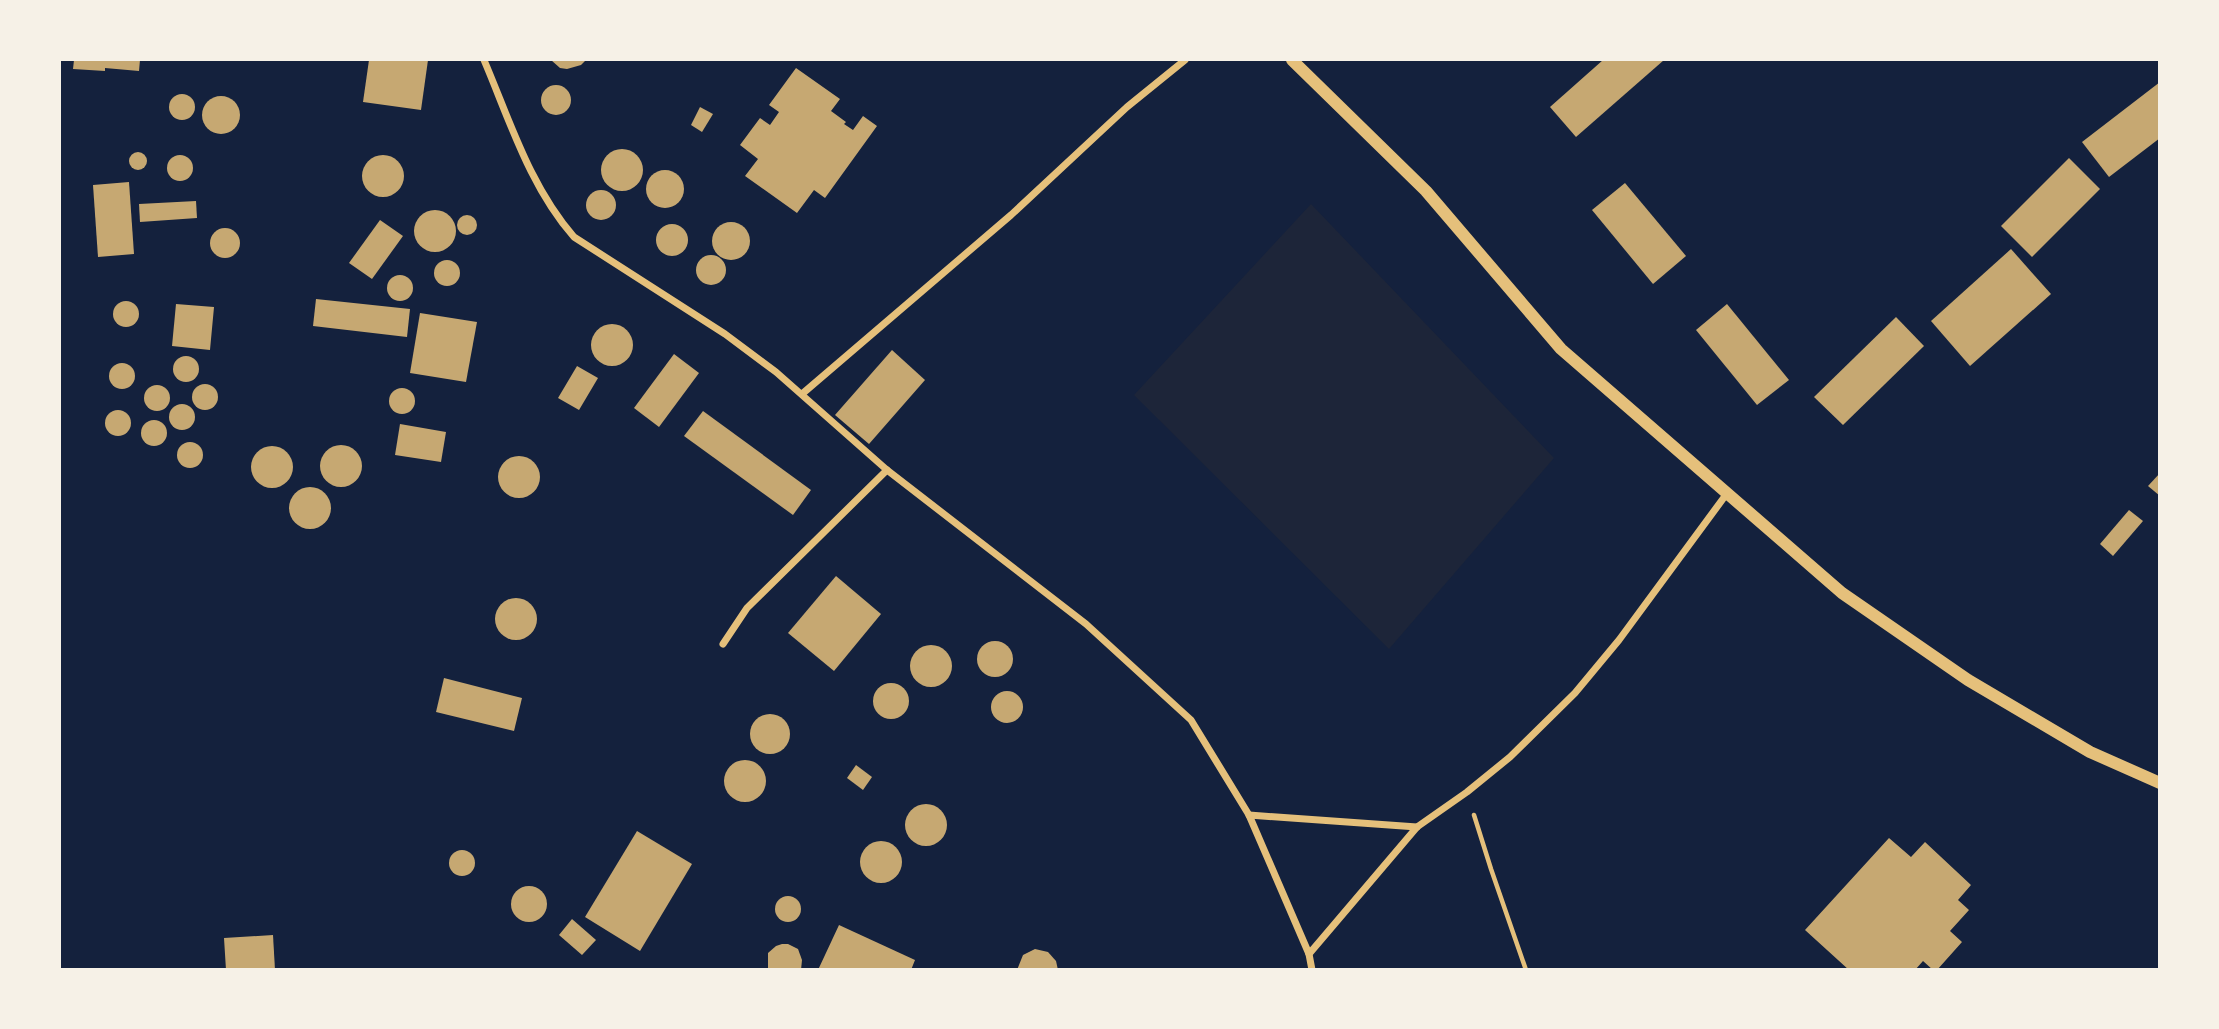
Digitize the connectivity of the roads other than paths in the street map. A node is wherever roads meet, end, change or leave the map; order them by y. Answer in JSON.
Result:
{"nodes":[{"id":1,"x":484,"y":60,"type":"edge"},
{"id":2,"x":1185,"y":60,"type":"edge"},
{"id":3,"x":1292,"y":60,"type":"edge"},
{"id":4,"x":802,"y":394,"type":"junction"},
{"id":5,"x":887,"y":470,"type":"junction"},
{"id":6,"x":1728,"y":492,"type":"junction"},
{"id":7,"x":723,"y":644,"type":"dead end"},
{"id":8,"x":2160,"y":783,"type":"edge"},
{"id":9,"x":1249,"y":815,"type":"junction"},
{"id":10,"x":1417,"y":827,"type":"junction"},
{"id":11,"x":1309,"y":954,"type":"junction"},
{"id":12,"x":1312,"y":970,"type":"edge"}],
"edges":[{"from":1,"to":4,"type":"street"},
{"from":2,"to":4,"type":"street"},
{"from":3,"to":6,"type":"street"},
{"from":4,"to":5,"type":"street"},
{"from":5,"to":7,"type":"street"},
{"from":5,"to":9,"type":"street"},
{"from":6,"to":8,"type":"street"},
{"from":6,"to":10,"type":"street"},
{"from":9,"to":10,"type":"street"},
{"from":9,"to":11,"type":"street"},
{"from":10,"to":11,"type":"street"},
{"from":11,"to":12,"type":"street"}]}
